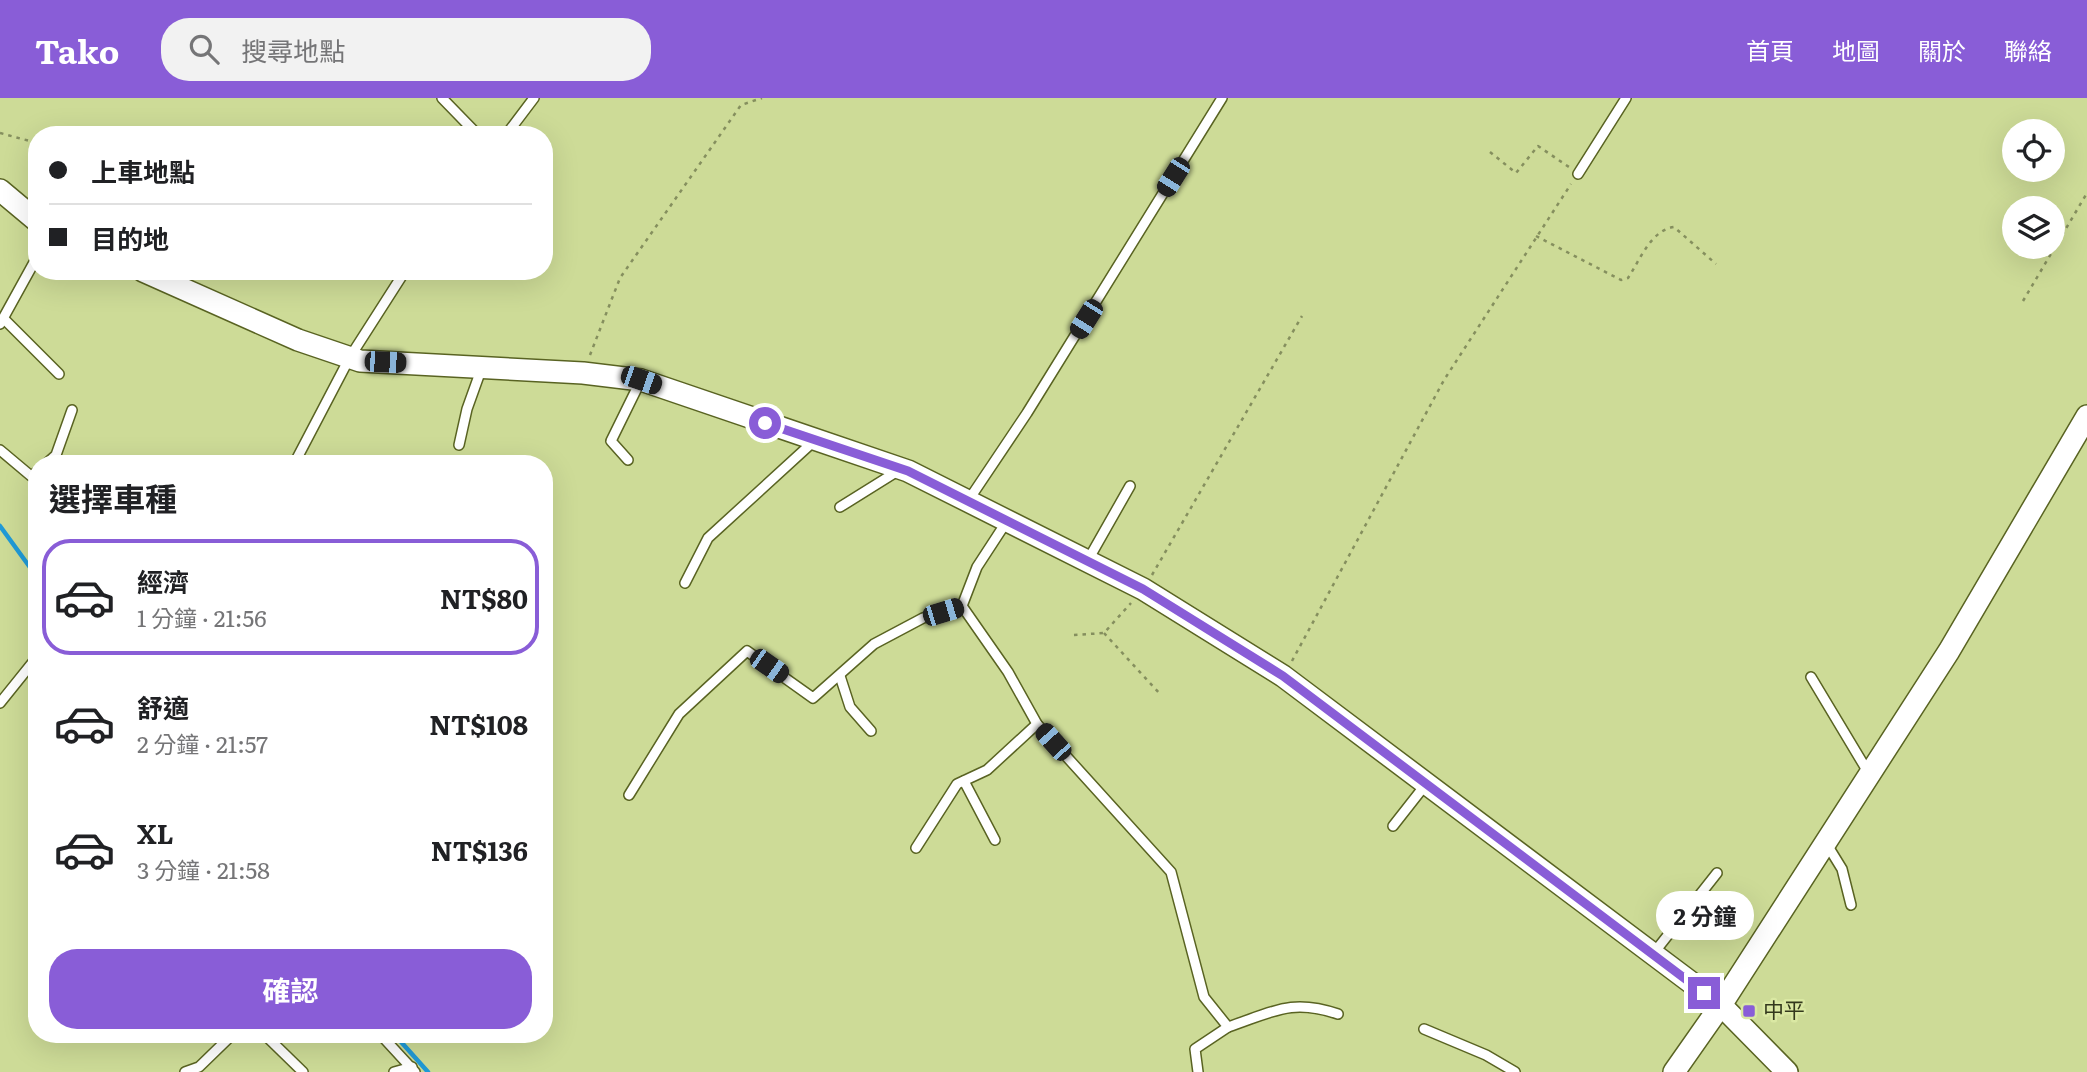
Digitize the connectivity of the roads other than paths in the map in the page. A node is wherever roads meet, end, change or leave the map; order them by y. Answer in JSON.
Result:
{"nodes":[{"id":1,"x":442,"y":98,"type":"edge"},
{"id":2,"x":534,"y":98,"type":"edge"},
{"id":3,"x":1222,"y":98,"type":"edge"},
{"id":4,"x":1626,"y":98,"type":"edge"},
{"id":5,"x":469,"y":126,"type":"edge"},
{"id":6,"x":513,"y":126,"type":"edge"},
{"id":7,"x":1578,"y":174,"type":"road end"},
{"id":8,"x":0,"y":190,"type":"edge"},
{"id":9,"x":28,"y":213,"type":"edge"},
{"id":10,"x":28,"y":274,"type":"edge"},
{"id":11,"x":163,"y":280,"type":"edge"},
{"id":12,"x":399,"y":280,"type":"edge"},
{"id":13,"x":2,"y":322,"type":"edge"},
{"id":14,"x":350,"y":357,"type":"junction"},
{"id":15,"x":482,"y":367,"type":"junction"},
{"id":16,"x":59,"y":374,"type":"dead end"},
{"id":17,"x":641,"y":380,"type":"junction"},
{"id":18,"x":72,"y":410,"type":"dead end"},
{"id":19,"x":2087,"y":416,"type":"edge"},
{"id":20,"x":815,"y":440,"type":"junction"},
{"id":21,"x":459,"y":445,"type":"dead end"},
{"id":22,"x":0,"y":450,"type":"edge"},
{"id":23,"x":57,"y":455,"type":"edge"},
{"id":24,"x":299,"y":455,"type":"edge"},
{"id":25,"x":628,"y":460,"type":"dead end"},
{"id":26,"x":901,"y":469,"type":"junction"},
{"id":27,"x":28,"y":473,"type":"edge"},
{"id":28,"x":1130,"y":486,"type":"dead end"},
{"id":29,"x":968,"y":501,"type":"junction"},
{"id":30,"x":840,"y":507,"type":"dead end"},
{"id":31,"x":1007,"y":521,"type":"junction"},
{"id":32,"x":1088,"y":560,"type":"junction"},
{"id":33,"x":685,"y":583,"type":"dead end"},
{"id":34,"x":962,"y":606,"type":"junction"},
{"id":35,"x":28,"y":668,"type":"edge"},
{"id":36,"x":840,"y":676,"type":"junction"},
{"id":37,"x":1811,"y":677,"type":"dead end"},
{"id":38,"x":0,"y":703,"type":"edge"},
{"id":39,"x":1037,"y":724,"type":"junction"},
{"id":40,"x":871,"y":731,"type":"dead end"},
{"id":41,"x":1870,"y":774,"type":"junction"},
{"id":42,"x":964,"y":781,"type":"junction"},
{"id":43,"x":1426,"y":784,"type":"junction"},
{"id":44,"x":629,"y":795,"type":"dead end"},
{"id":45,"x":1393,"y":826,"type":"dead end"},
{"id":46,"x":995,"y":840,"type":"dead end"},
{"id":47,"x":1826,"y":843,"type":"junction"},
{"id":48,"x":916,"y":848,"type":"dead end"},
{"id":49,"x":1717,"y":873,"type":"dead end"},
{"id":50,"x":1851,"y":905,"type":"dead end"},
{"id":51,"x":1653,"y":954,"type":"junction"},
{"id":52,"x":1721,"y":1005,"type":"junction"},
{"id":53,"x":1338,"y":1014,"type":"dead end"},
{"id":54,"x":1228,"y":1027,"type":"junction"},
{"id":55,"x":1424,"y":1029,"type":"dead end"},
{"id":56,"x":223,"y":1043,"type":"edge"},
{"id":57,"x":273,"y":1043,"type":"edge"},
{"id":58,"x":388,"y":1043,"type":"edge"},
{"id":59,"x":414,"y":1070,"type":"edge"},
{"id":60,"x":185,"y":1072,"type":"edge"},
{"id":61,"x":303,"y":1072,"type":"edge"},
{"id":62,"x":394,"y":1072,"type":"edge"},
{"id":63,"x":1198,"y":1072,"type":"edge"},
{"id":64,"x":1515,"y":1072,"type":"edge"},
{"id":65,"x":1674,"y":1072,"type":"edge"},
{"id":66,"x":1787,"y":1072,"type":"edge"}],
"edges":[{"from":1,"to":5,"type":"lane"},
{"from":2,"to":6,"type":"lane"},
{"from":3,"to":29,"type":"lane"},
{"from":4,"to":7,"type":"lane"},
{"from":8,"to":9,"type":"street"},
{"from":10,"to":13,"type":"lane"},
{"from":11,"to":14,"type":"street"},
{"from":12,"to":14,"type":"lane"},
{"from":13,"to":16,"type":"lane"},
{"from":14,"to":15,"type":"street"},
{"from":14,"to":24,"type":"lane"},
{"from":15,"to":17,"type":"street"},
{"from":15,"to":21,"type":"lane"},
{"from":17,"to":20,"type":"street"},
{"from":17,"to":25,"type":"lane"},
{"from":18,"to":23,"type":"lane"},
{"from":19,"to":41,"type":"street"},
{"from":20,"to":26,"type":"street"},
{"from":20,"to":33,"type":"lane"},
{"from":22,"to":27,"type":"lane"},
{"from":26,"to":29,"type":"street"},
{"from":26,"to":30,"type":"lane"},
{"from":28,"to":32,"type":"lane"},
{"from":29,"to":31,"type":"street"},
{"from":31,"to":32,"type":"street"},
{"from":31,"to":34,"type":"lane"},
{"from":32,"to":43,"type":"street"},
{"from":34,"to":36,"type":"lane"},
{"from":34,"to":39,"type":"lane"},
{"from":35,"to":38,"type":"lane"},
{"from":36,"to":40,"type":"lane"},
{"from":36,"to":44,"type":"lane"},
{"from":37,"to":41,"type":"lane"},
{"from":39,"to":42,"type":"lane"},
{"from":39,"to":54,"type":"lane"},
{"from":41,"to":47,"type":"street"},
{"from":42,"to":46,"type":"lane"},
{"from":42,"to":48,"type":"lane"},
{"from":43,"to":45,"type":"lane"},
{"from":43,"to":51,"type":"street"},
{"from":47,"to":50,"type":"lane"},
{"from":47,"to":52,"type":"street"},
{"from":49,"to":51,"type":"lane"},
{"from":51,"to":52,"type":"street"},
{"from":52,"to":65,"type":"street"},
{"from":52,"to":66,"type":"street"},
{"from":53,"to":54,"type":"lane"},
{"from":54,"to":63,"type":"lane"},
{"from":55,"to":64,"type":"lane"},
{"from":56,"to":60,"type":"lane"},
{"from":57,"to":61,"type":"lane"},
{"from":58,"to":59,"type":"lane"},
{"from":59,"to":62,"type":"lane"}]}
